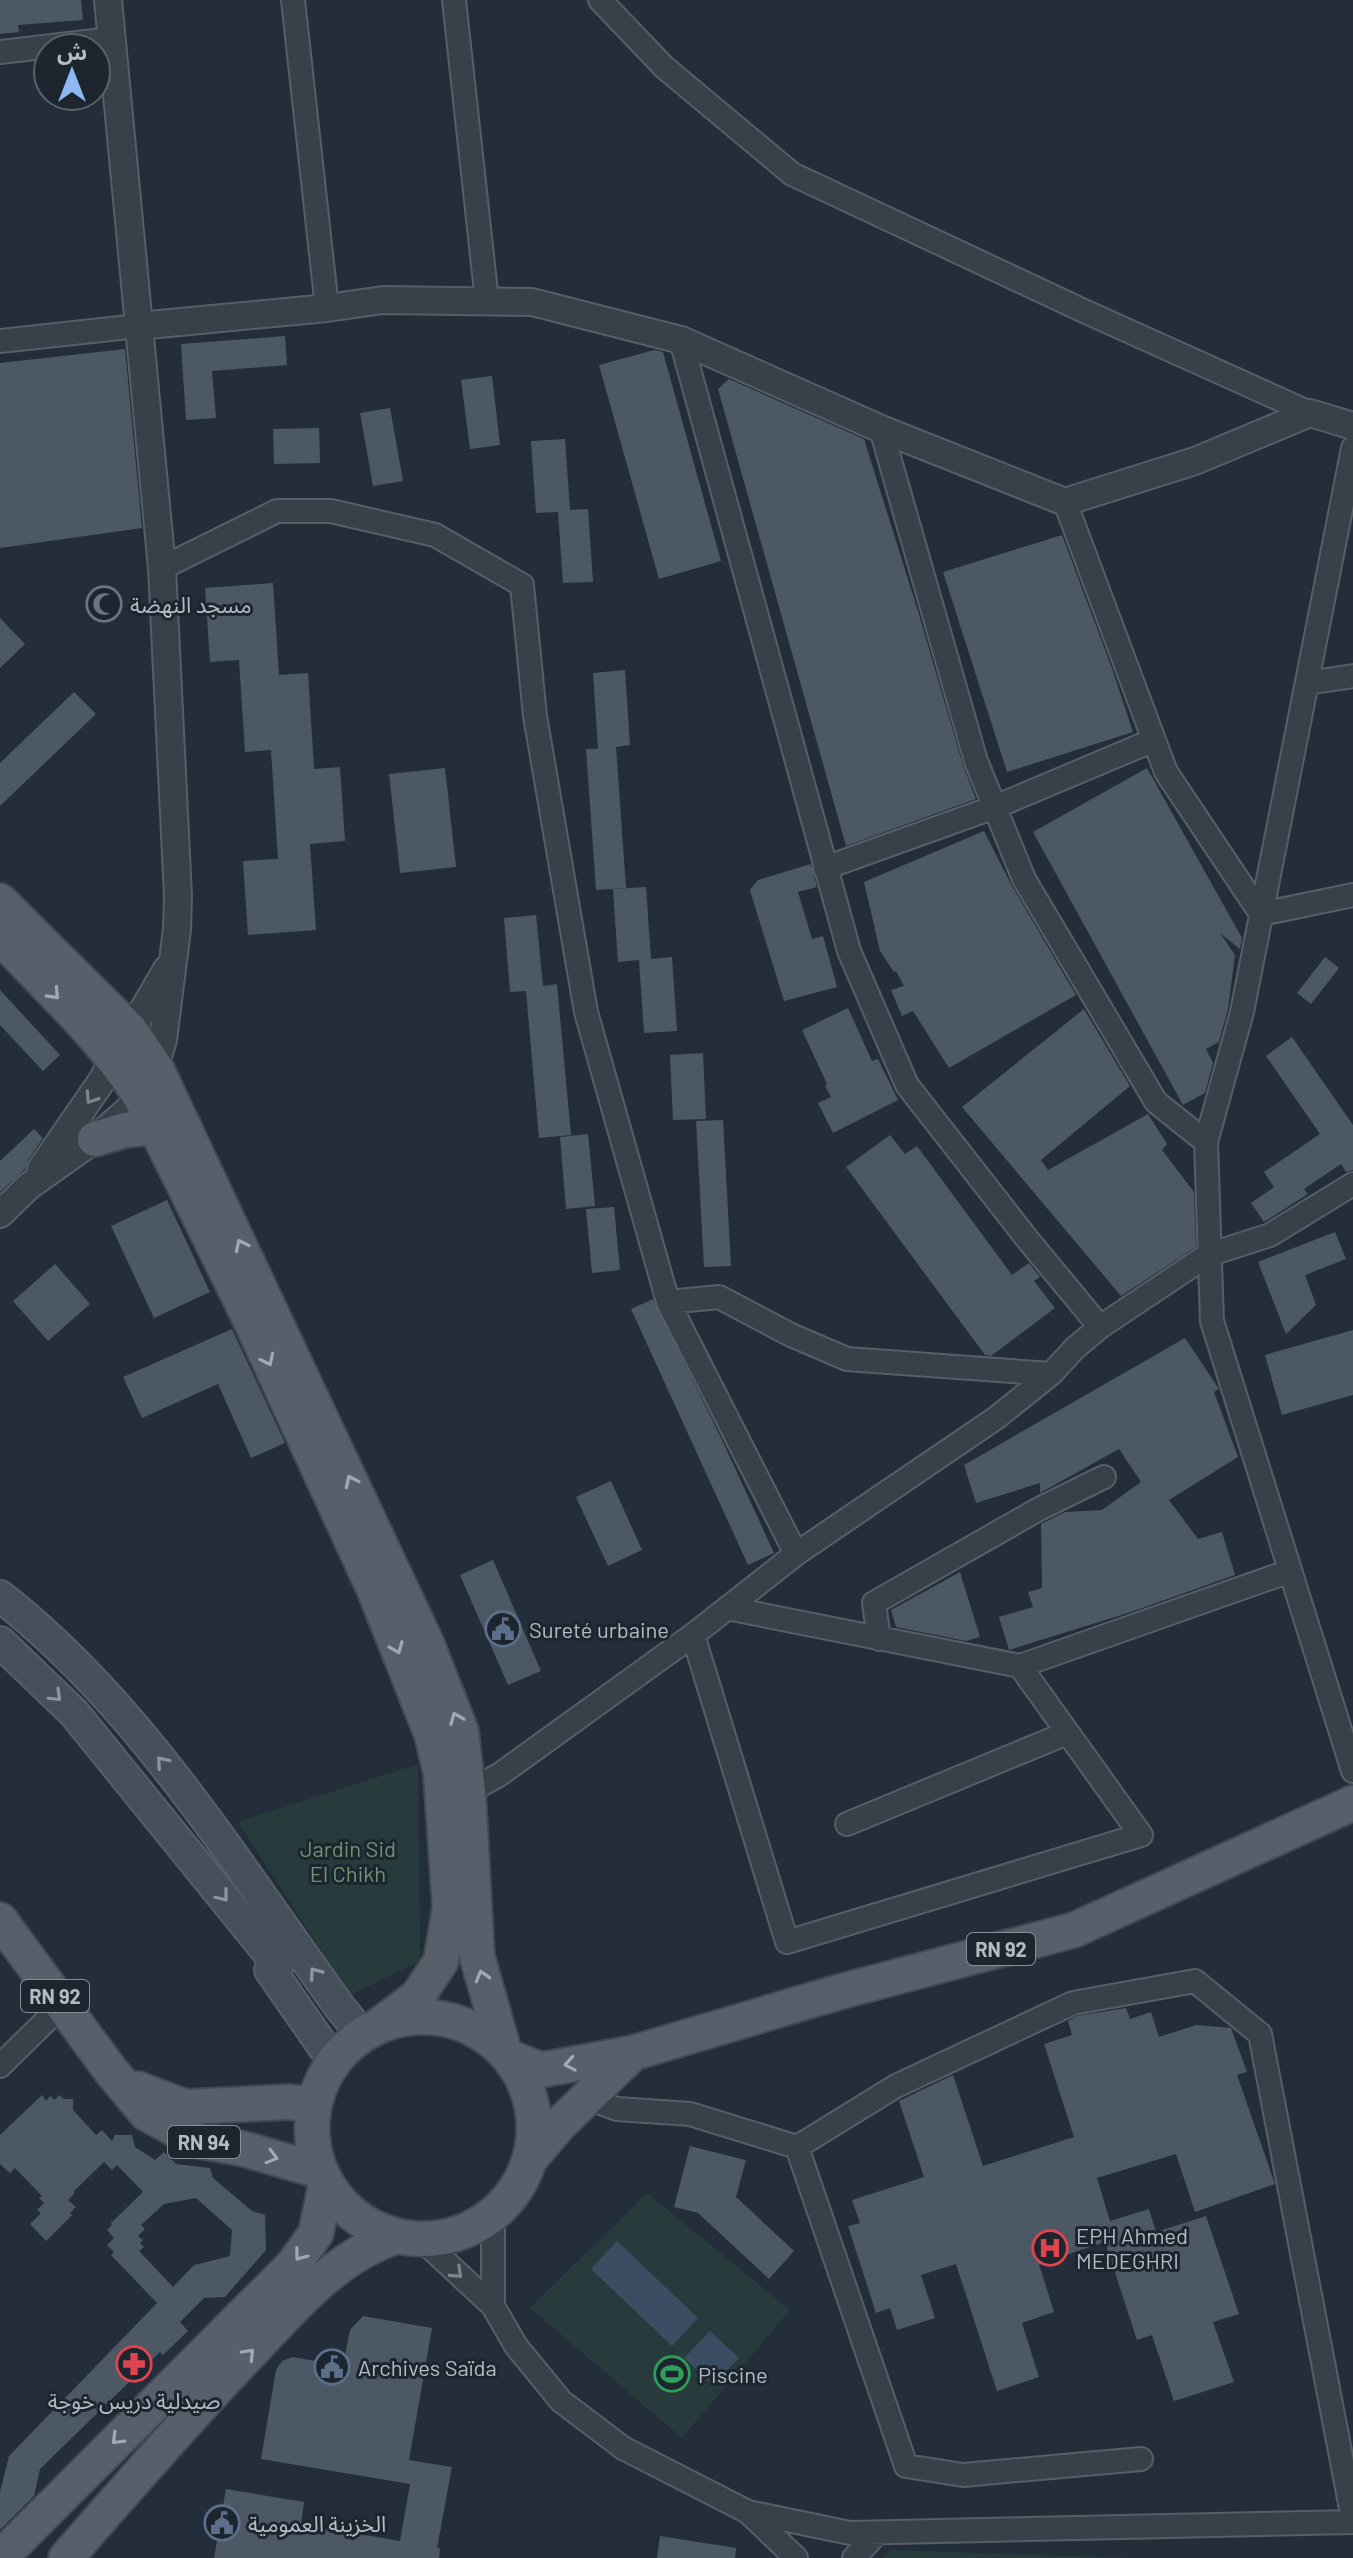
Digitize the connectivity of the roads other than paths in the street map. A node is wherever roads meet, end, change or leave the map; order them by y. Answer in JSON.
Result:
{"nodes":[{"id":1,"x":108,"y":0,"type":"edge"},
{"id":2,"x":293,"y":0,"type":"edge"},
{"id":3,"x":454,"y":0,"type":"edge"},
{"id":4,"x":600,"y":0,"type":"edge"},
{"id":5,"x":110,"y":32,"type":"edge"},
{"id":6,"x":32,"y":48,"type":"edge"},
{"id":7,"x":112,"y":50,"type":"edge"},
{"id":8,"x":0,"y":52,"type":"edge"},
{"id":9,"x":487,"y":301,"type":"junction"},
{"id":10,"x":327,"y":308,"type":"junction"},
{"id":11,"x":138,"y":326,"type":"junction"},
{"id":12,"x":681,"y":340,"type":"junction"},
{"id":13,"x":0,"y":341,"type":"edge"},
{"id":14,"x":1310,"y":413,"type":"junction"},
{"id":15,"x":1353,"y":426,"type":"edge"},
{"id":16,"x":881,"y":429,"type":"junction"},
{"id":17,"x":1353,"y":448,"type":"edge"},
{"id":18,"x":1065,"y":502,"type":"junction"},
{"id":19,"x":162,"y":568,"type":"junction"},
{"id":20,"x":1353,"y":676,"type":"edge"},
{"id":21,"x":1307,"y":683,"type":"junction"},
{"id":22,"x":1154,"y":740,"type":"junction"},
{"id":23,"x":995,"y":807,"type":"junction"},
{"id":24,"x":825,"y":868,"type":"junction"},
{"id":25,"x":1353,"y":895,"type":"edge"},
{"id":26,"x":1261,"y":914,"type":"junction"},
{"id":27,"x":4,"y":928,"type":"edge"},
{"id":28,"x":173,"y":959,"type":"junction"},
{"id":29,"x":122,"y":1045,"type":"junction"},
{"id":30,"x":148,"y":1082,"type":"junction"},
{"id":31,"x":156,"y":1127,"type":"junction"},
{"id":32,"x":95,"y":1139,"type":"junction"},
{"id":33,"x":1206,"y":1142,"type":"junction"},
{"id":34,"x":1353,"y":1184,"type":"edge"},
{"id":35,"x":29,"y":1186,"type":"junction"},
{"id":36,"x":0,"y":1214,"type":"edge"},
{"id":37,"x":1208,"y":1255,"type":"junction"},
{"id":38,"x":668,"y":1302,"type":"junction"},
{"id":39,"x":258,"y":1310,"type":"junction"},
{"id":40,"x":1100,"y":1327,"type":"junction"},
{"id":41,"x":1051,"y":1374,"type":"junction"},
{"id":42,"x":1104,"y":1477,"type":"dead end"},
{"id":43,"x":796,"y":1554,"type":"junction"},
{"id":44,"x":1290,"y":1571,"type":"junction"},
{"id":45,"x":385,"y":1583,"type":"junction"},
{"id":46,"x":0,"y":1596,"type":"edge"},
{"id":47,"x":727,"y":1608,"type":"junction"},
{"id":48,"x":693,"y":1635,"type":"junction"},
{"id":49,"x":879,"y":1639,"type":"junction"},
{"id":50,"x":0,"y":1642,"type":"edge"},
{"id":51,"x":1020,"y":1666,"type":"junction"},
{"id":52,"x":1067,"y":1733,"type":"junction"},
{"id":53,"x":1353,"y":1771,"type":"edge"},
{"id":54,"x":468,"y":1792,"type":"junction"},
{"id":55,"x":1353,"y":1803,"type":"edge"},
{"id":56,"x":847,"y":1824,"type":"dead end"},
{"id":57,"x":0,"y":1920,"type":"edge"},
{"id":58,"x":62,"y":2005,"type":"junction"},
{"id":59,"x":370,"y":2030,"type":"junction"},
{"id":60,"x":633,"y":2053,"type":"junction"},
{"id":61,"x":506,"y":2054,"type":"junction"},
{"id":62,"x":334,"y":2062,"type":"junction"},
{"id":63,"x":0,"y":2066,"type":"edge"},
{"id":64,"x":111,"y":2071,"type":"junction"},
{"id":65,"x":587,"y":2098,"type":"junction"},
{"id":66,"x":314,"y":2104,"type":"junction"},
{"id":67,"x":797,"y":2147,"type":"junction"},
{"id":68,"x":531,"y":2158,"type":"junction"},
{"id":69,"x":323,"y":2177,"type":"junction"},
{"id":70,"x":493,"y":2215,"type":"junction"},
{"id":71,"x":409,"y":2238,"type":"junction"},
{"id":72,"x":493,"y":2306,"type":"junction"},
{"id":73,"x":1141,"y":2459,"type":"dead end"},
{"id":74,"x":748,"y":2512,"type":"junction"},
{"id":75,"x":1353,"y":2520,"type":"edge"},
{"id":76,"x":877,"y":2533,"type":"junction"},
{"id":77,"x":0,"y":2558,"type":"edge"},
{"id":78,"x":66,"y":2558,"type":"edge"},
{"id":79,"x":796,"y":2558,"type":"edge"},
{"id":80,"x":854,"y":2558,"type":"edge"}],
"edges":[{"from":1,"to":5,"type":"street"},
{"from":2,"to":10,"type":"street"},
{"from":3,"to":9,"type":"street"},
{"from":4,"to":14,"type":"street"},
{"from":6,"to":8,"type":"street"},
{"from":7,"to":11,"type":"street"},
{"from":9,"to":10,"type":"street"},
{"from":9,"to":12,"type":"street"},
{"from":10,"to":11,"type":"street"},
{"from":11,"to":13,"type":"street"},
{"from":11,"to":19,"type":"street"},
{"from":12,"to":16,"type":"street"},
{"from":12,"to":24,"type":"street"},
{"from":14,"to":15,"type":"street"},
{"from":14,"to":18,"type":"street"},
{"from":16,"to":18,"type":"street"},
{"from":16,"to":23,"type":"street"},
{"from":17,"to":21,"type":"street"},
{"from":18,"to":22,"type":"street"},
{"from":19,"to":28,"type":"street"},
{"from":19,"to":38,"type":"street"},
{"from":20,"to":21,"type":"street"},
{"from":21,"to":26,"type":"street"},
{"from":22,"to":23,"type":"street"},
{"from":22,"to":26,"type":"street"},
{"from":23,"to":24,"type":"street"},
{"from":23,"to":33,"type":"street"},
{"from":24,"to":40,"type":"street"},
{"from":25,"to":26,"type":"street"},
{"from":26,"to":33,"type":"street"},
{"from":27,"to":29,"type":"main road"},
{"from":28,"to":29,"type":"street"},
{"from":28,"to":30,"type":"street"},
{"from":29,"to":30,"type":"main road"},
{"from":29,"to":35,"type":"street","one_way":true},
{"from":30,"to":31,"type":"main road"},
{"from":30,"to":32,"type":"street"},
{"from":39,"to":30,"type":"main road","one_way":true},
{"from":31,"to":32,"type":"main road"},
{"from":31,"to":39,"type":"main road"},
{"from":32,"to":35,"type":"street"},
{"from":33,"to":37,"type":"street"},
{"from":34,"to":37,"type":"street"},
{"from":35,"to":36,"type":"street"},
{"from":37,"to":40,"type":"street"},
{"from":37,"to":44,"type":"street"},
{"from":38,"to":41,"type":"street"},
{"from":38,"to":43,"type":"street"},
{"from":39,"to":45,"type":"main road"},
{"from":40,"to":41,"type":"street"},
{"from":41,"to":43,"type":"street"},
{"from":42,"to":49,"type":"street"},
{"from":43,"to":47,"type":"street"},
{"from":44,"to":51,"type":"street"},
{"from":44,"to":53,"type":"street"},
{"from":54,"to":45,"type":"main road","one_way":true},
{"from":45,"to":59,"type":"main road","one_way":true},
{"from":59,"to":46,"type":"main road","one_way":true},
{"from":47,"to":48,"type":"street"},
{"from":47,"to":49,"type":"street"},
{"from":48,"to":52,"type":"street"},
{"from":48,"to":54,"type":"street"},
{"from":49,"to":51,"type":"street"},
{"from":50,"to":62,"type":"main road","one_way":true},
{"from":51,"to":52,"type":"street"},
{"from":52,"to":56,"type":"street"},
{"from":61,"to":54,"type":"main road","one_way":true},
{"from":55,"to":60,"type":"main road","number":"RN 92"},
{"from":57,"to":58,"type":"main road","number":"RN 92"},
{"from":58,"to":63,"type":"street"},
{"from":58,"to":64,"type":"main road","number":"RN 92"},
{"from":59,"to":61,"type":"main road"},
{"from":59,"to":62,"type":"main road"},
{"from":60,"to":61,"type":"main road","one_way":true},
{"from":60,"to":65,"type":"main road"},
{"from":61,"to":68,"type":"main road"},
{"from":62,"to":66,"type":"main road"},
{"from":64,"to":66,"type":"main road","number":"RN 94"},
{"from":64,"to":69,"type":"main road","number":"RN 94","one_way":true},
{"from":65,"to":67,"type":"street"},
{"from":65,"to":68,"type":"main road"},
{"from":66,"to":69,"type":"main road"},
{"from":67,"to":73,"type":"street"},
{"from":67,"to":75,"type":"street"},
{"from":68,"to":70,"type":"main road"},
{"from":69,"to":71,"type":"main road"},
{"from":69,"to":77,"type":"main road","one_way":true},
{"from":70,"to":71,"type":"main road"},
{"from":70,"to":72,"type":"street"},
{"from":71,"to":72,"type":"street","one_way":true},
{"from":78,"to":71,"type":"main road","one_way":true},
{"from":72,"to":74,"type":"street"},
{"from":74,"to":76,"type":"street"},
{"from":74,"to":79,"type":"street"},
{"from":75,"to":76,"type":"street"},
{"from":76,"to":80,"type":"street"}]}
